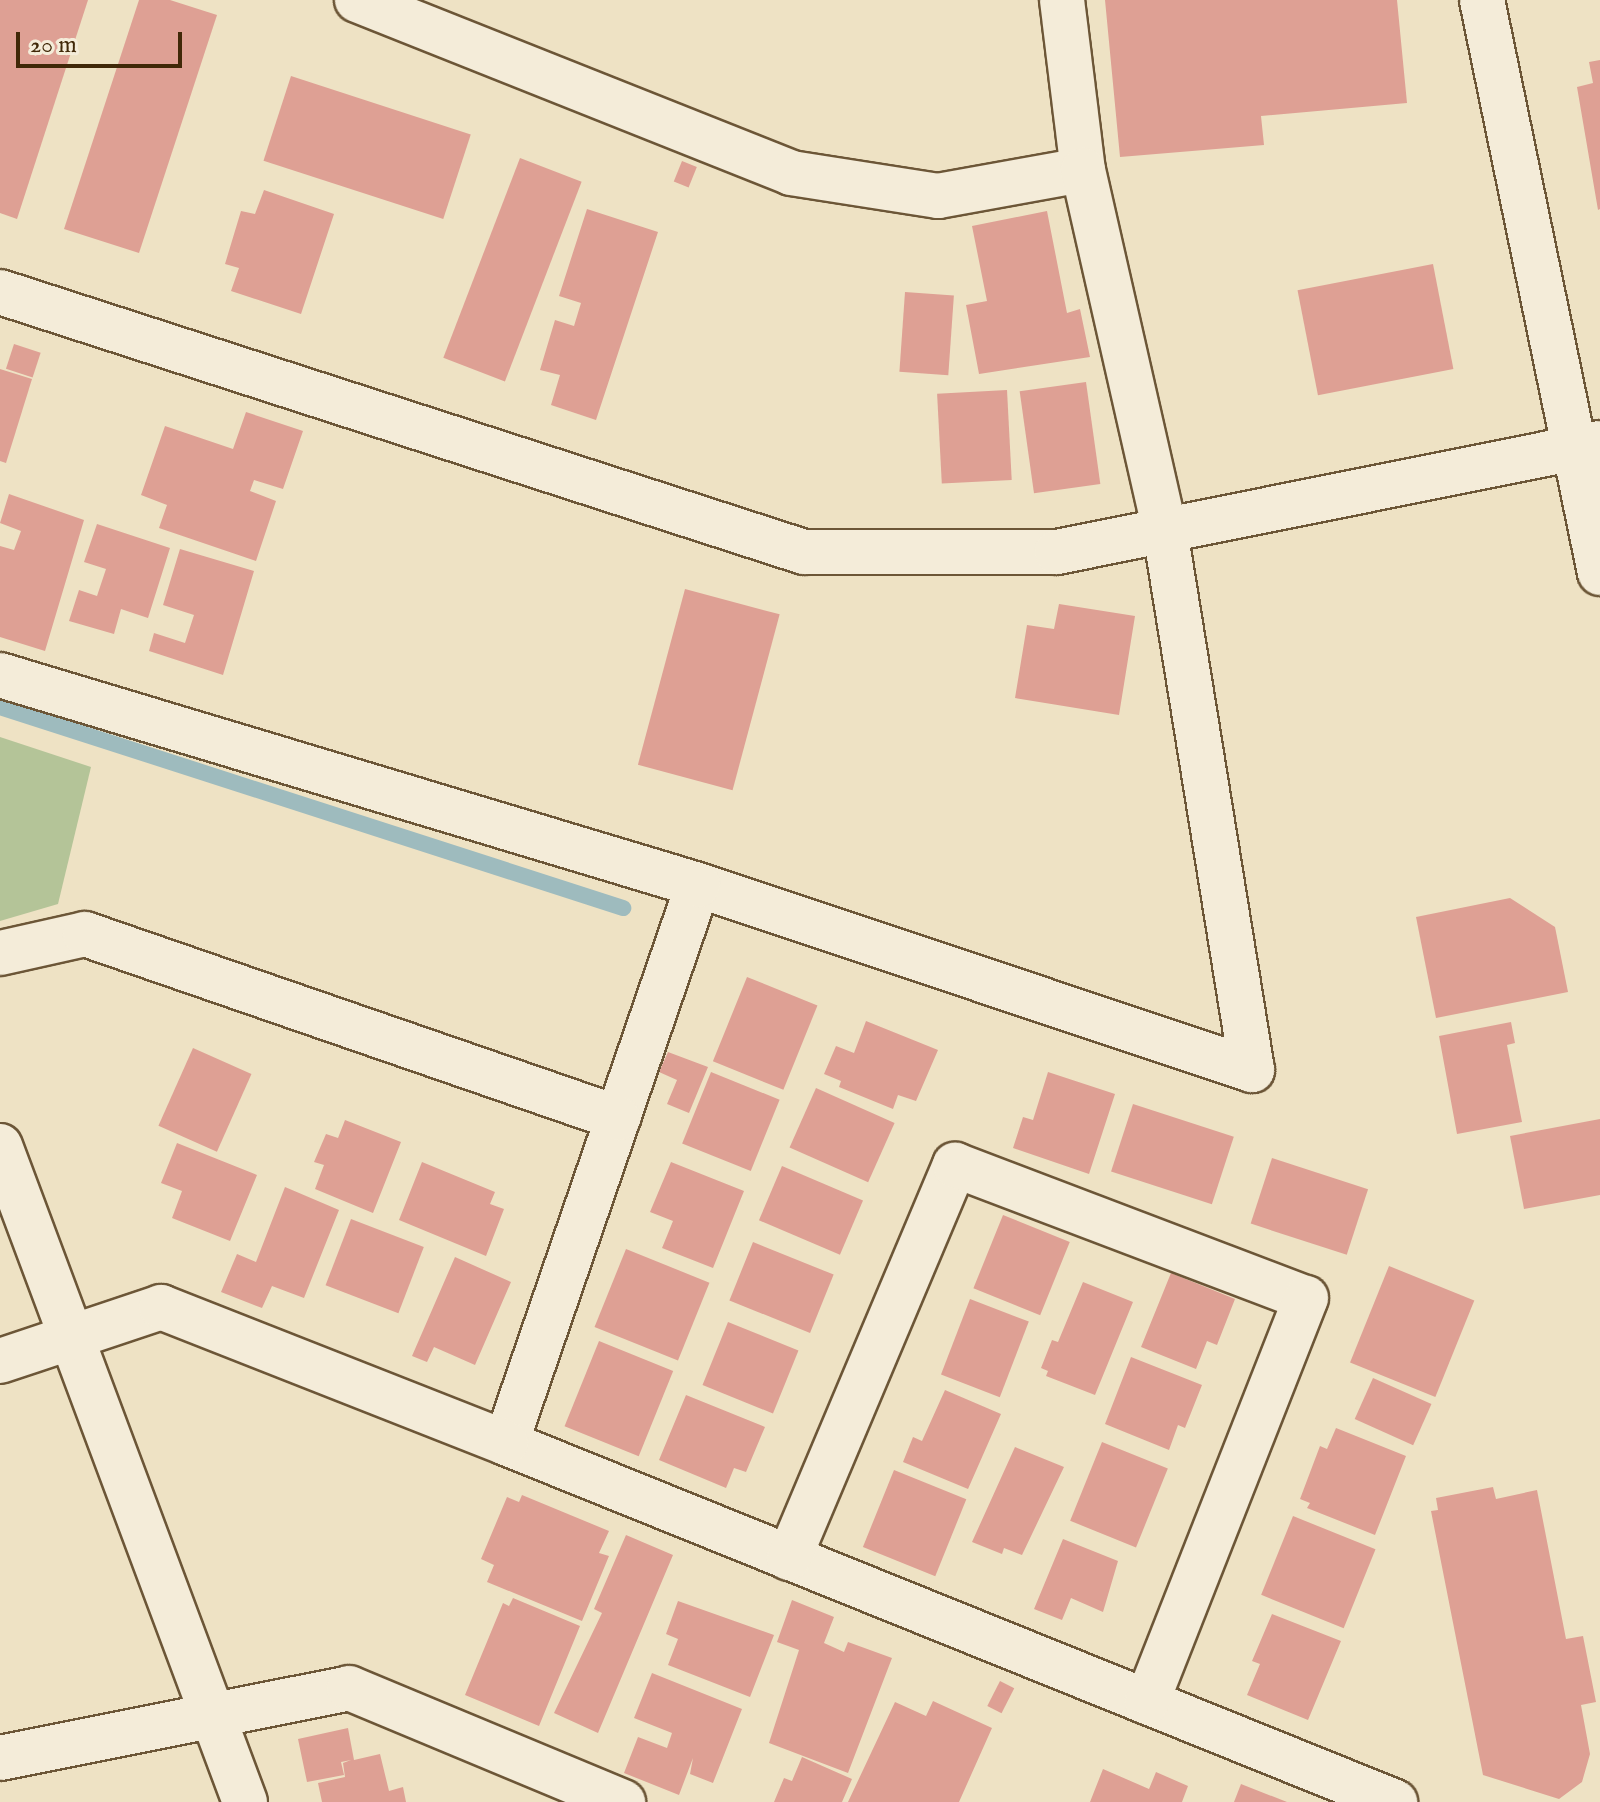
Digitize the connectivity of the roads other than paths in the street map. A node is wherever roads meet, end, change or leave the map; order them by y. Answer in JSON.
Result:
{"nodes":[{"id":1,"x":357,"y":0,"type":"edge"},
{"id":2,"x":1062,"y":0,"type":"edge"},
{"id":3,"x":1482,"y":0,"type":"edge"},
{"id":4,"x":1083,"y":170,"type":"junction"},
{"id":5,"x":0,"y":292,"type":"edge"},
{"id":6,"x":1589,"y":445,"type":"edge"},
{"id":7,"x":1165,"y":531,"type":"junction"},
{"id":8,"x":1600,"y":573,"type":"edge"},
{"id":9,"x":0,"y":675,"type":"edge"},
{"id":10,"x":698,"y":885,"type":"junction"},
{"id":11,"x":0,"y":953,"type":"edge"},
{"id":12,"x":618,"y":1118,"type":"junction"},
{"id":13,"x":0,"y":1146,"type":"edge"},
{"id":14,"x":72,"y":1340,"type":"junction"},
{"id":15,"x":0,"y":1361,"type":"edge"},
{"id":16,"x":506,"y":1443,"type":"junction"},
{"id":17,"x":789,"y":1558,"type":"junction"},
{"id":18,"x":1147,"y":1702,"type":"junction"},
{"id":19,"x":214,"y":1719,"type":"junction"},
{"id":20,"x":0,"y":1758,"type":"edge"},
{"id":21,"x":245,"y":1802,"type":"edge"},
{"id":22,"x":623,"y":1802,"type":"edge"},
{"id":23,"x":1395,"y":1802,"type":"edge"}],
"edges":[{"from":1,"to":4,"type":"street"},
{"from":2,"to":4,"type":"street"},
{"from":3,"to":6,"type":"street"},
{"from":4,"to":7,"type":"street"},
{"from":5,"to":7,"type":"street"},
{"from":6,"to":7,"type":"street"},
{"from":6,"to":8,"type":"street"},
{"from":7,"to":10,"type":"street"},
{"from":9,"to":10,"type":"street"},
{"from":10,"to":12,"type":"street"},
{"from":11,"to":12,"type":"street"},
{"from":12,"to":16,"type":"street"},
{"from":13,"to":14,"type":"street"},
{"from":14,"to":15,"type":"street"},
{"from":14,"to":16,"type":"street"},
{"from":14,"to":19,"type":"street"},
{"from":16,"to":17,"type":"street"},
{"from":17,"to":18,"type":"street"},
{"from":17,"to":18,"type":"street"},
{"from":18,"to":23,"type":"street"},
{"from":19,"to":20,"type":"street"},
{"from":19,"to":21,"type":"street"},
{"from":19,"to":22,"type":"street"}]}
